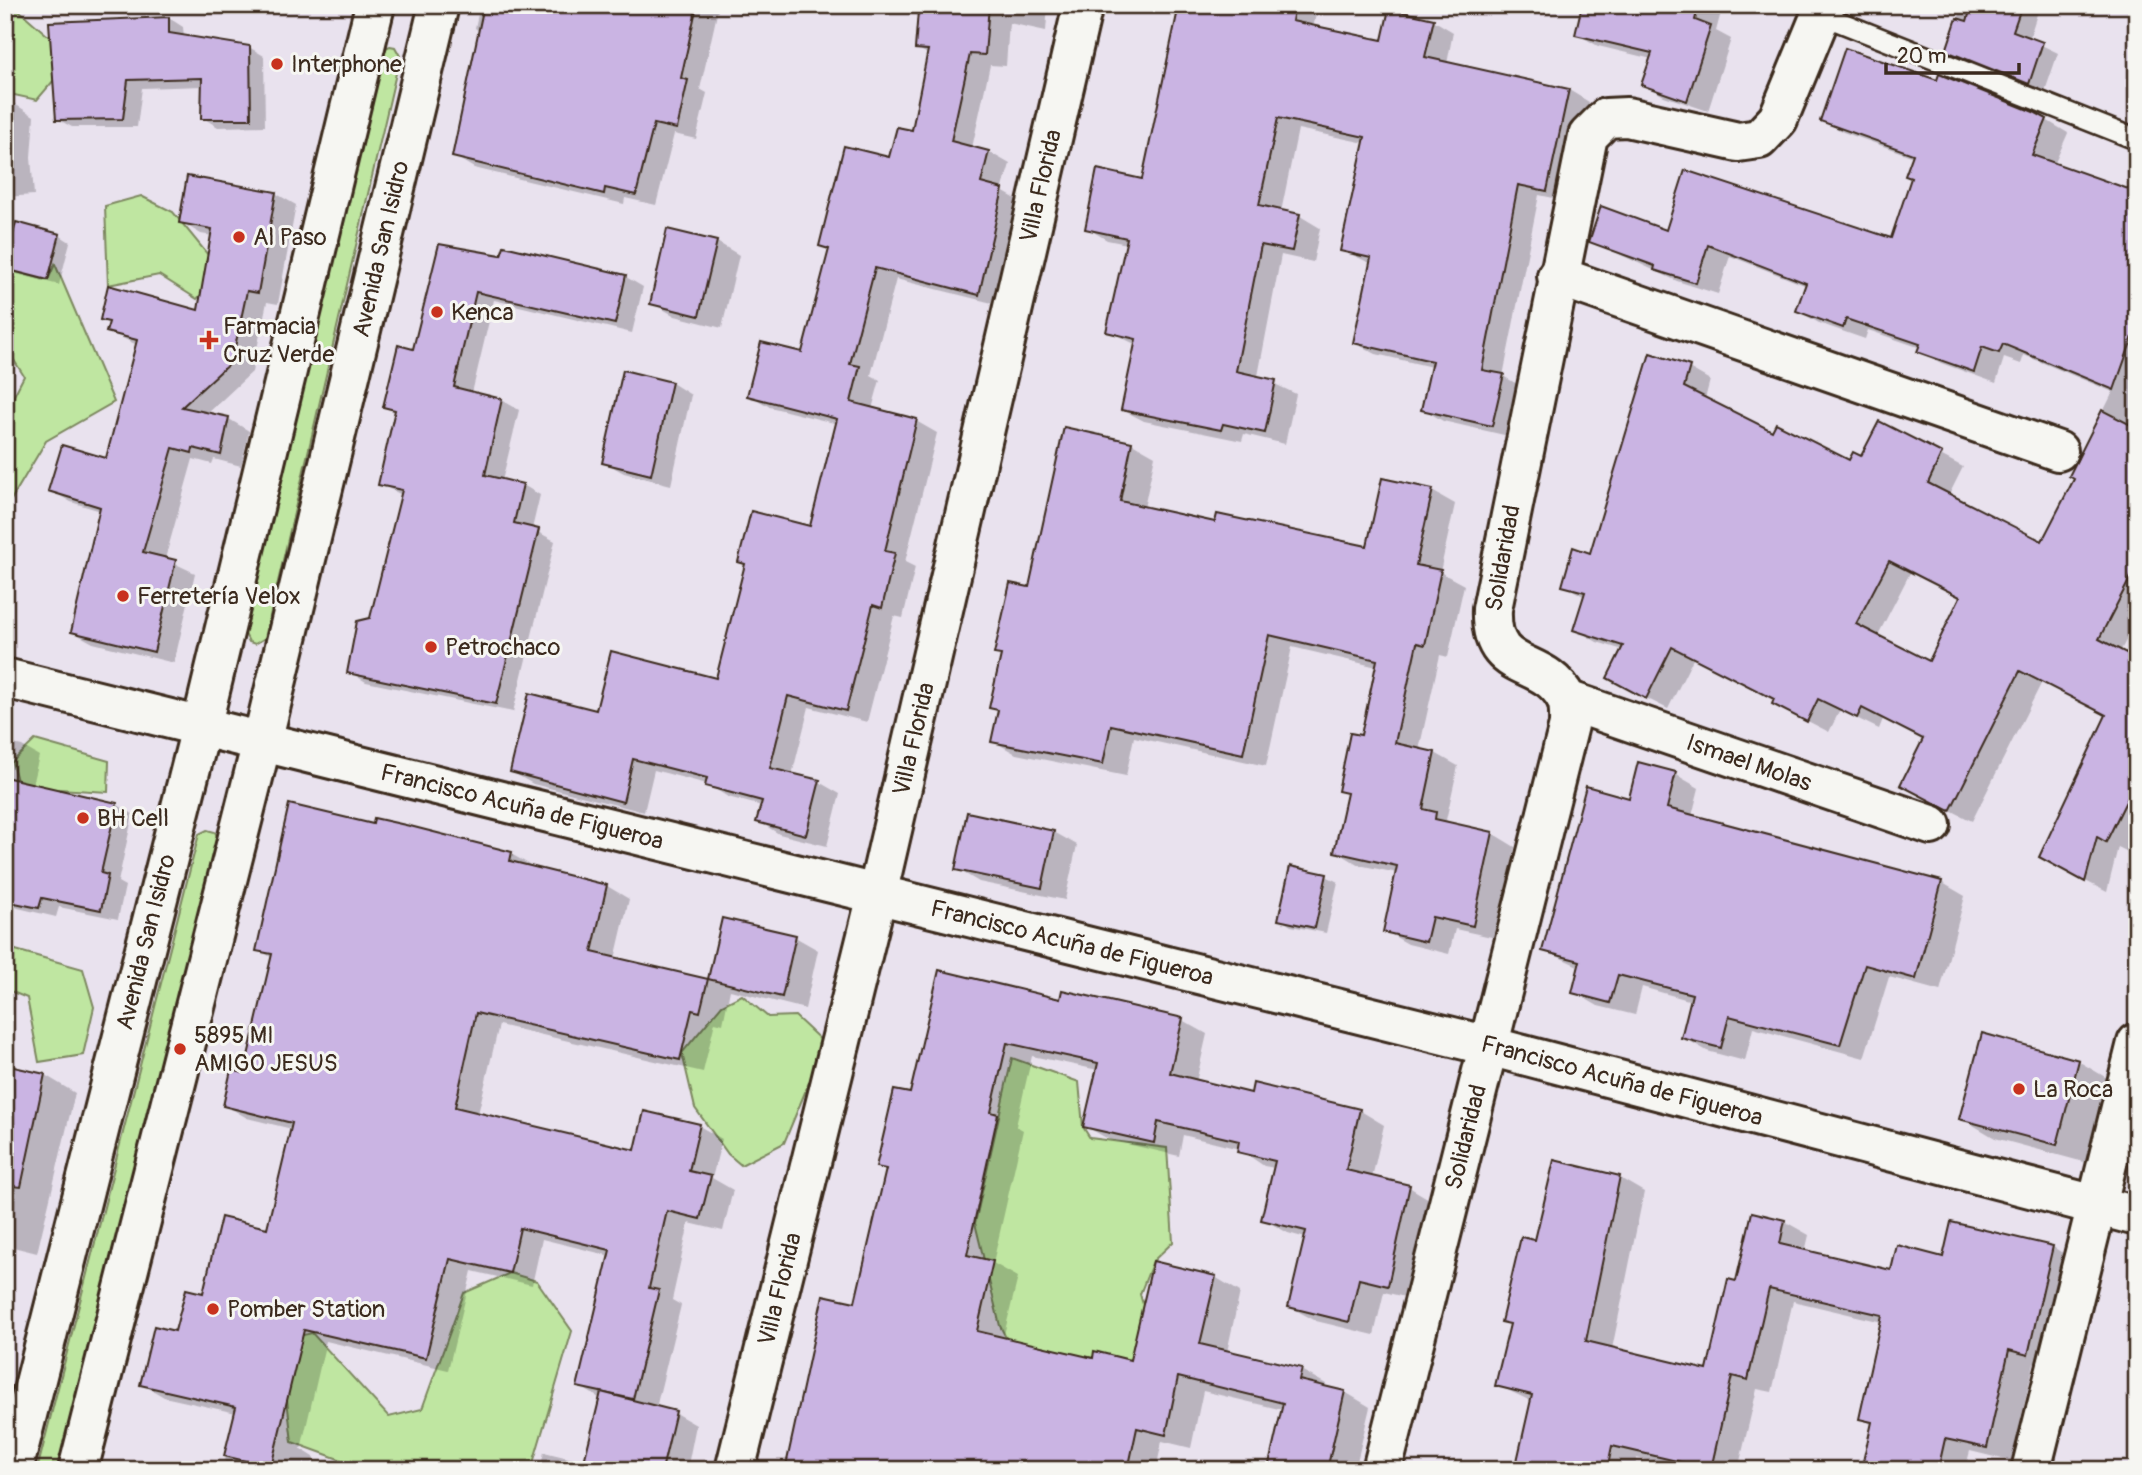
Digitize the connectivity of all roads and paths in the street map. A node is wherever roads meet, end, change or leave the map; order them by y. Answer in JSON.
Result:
{"nodes":[{"id":1,"x":375,"y":5,"type":"edge"},
{"id":2,"x":439,"y":5,"type":"edge"},
{"id":3,"x":1083,"y":5,"type":"edge"},
{"id":4,"x":1823,"y":10,"type":"edge"},
{"id":5,"x":2130,"y":137,"type":"dead end"},
{"id":6,"x":1557,"y":276,"type":"junction"},
{"id":7,"x":2058,"y":451,"type":"dead end"},
{"id":8,"x":5,"y":678,"type":"edge"},
{"id":9,"x":1567,"y":700,"type":"junction"},
{"id":10,"x":201,"y":727,"type":"junction"},
{"id":11,"x":262,"y":742,"type":"junction"},
{"id":12,"x":1931,"y":825,"type":"dead end"},
{"id":13,"x":877,"y":895,"type":"junction"},
{"id":14,"x":2137,"y":1043,"type":"edge"},
{"id":15,"x":1489,"y":1046,"type":"junction"},
{"id":16,"x":2094,"y":1205,"type":"junction"},
{"id":17,"x":2137,"y":1216,"type":"edge"},
{"id":18,"x":13,"y":1470,"type":"edge"},
{"id":19,"x":78,"y":1470,"type":"edge"},
{"id":20,"x":735,"y":1470,"type":"edge"},
{"id":21,"x":1382,"y":1470,"type":"edge"},
{"id":22,"x":2031,"y":1470,"type":"edge"}],
"edges":[{"from":1,"to":10,"type":"street","name":"Avenida San Isidro"},
{"from":2,"to":11,"type":"street","name":"Avenida San Isidro"},
{"from":3,"to":13,"type":"street","name":"Villa Florida"},
{"from":4,"to":5,"type":"lane"},
{"from":4,"to":6,"type":"street","name":"Solidaridad"},
{"from":6,"to":7,"type":"street"},
{"from":6,"to":9,"type":"street","name":"Solidaridad"},
{"from":8,"to":10,"type":"street","name":"Francisco Acuña de Figueroa"},
{"from":9,"to":12,"type":"street","name":"Ismael Molas"},
{"from":9,"to":15,"type":"street","name":"Solidaridad"},
{"from":10,"to":11,"type":"street","name":"Francisco Acuña de Figueroa"},
{"from":10,"to":18,"type":"street","name":"Avenida San Isidro"},
{"from":11,"to":13,"type":"street","name":"Francisco Acuña de Figueroa"},
{"from":11,"to":19,"type":"street","name":"Avenida San Isidro"},
{"from":13,"to":15,"type":"street","name":"Francisco Acuña de Figueroa"},
{"from":13,"to":20,"type":"street","name":"Villa Florida"},
{"from":14,"to":16,"type":"street"},
{"from":15,"to":16,"type":"street","name":"Francisco Acuña de Figueroa"},
{"from":15,"to":21,"type":"street","name":"Solidaridad"},
{"from":16,"to":17,"type":"street","name":"Francisco Acuña de Figueroa"},
{"from":16,"to":22,"type":"street"}]}
